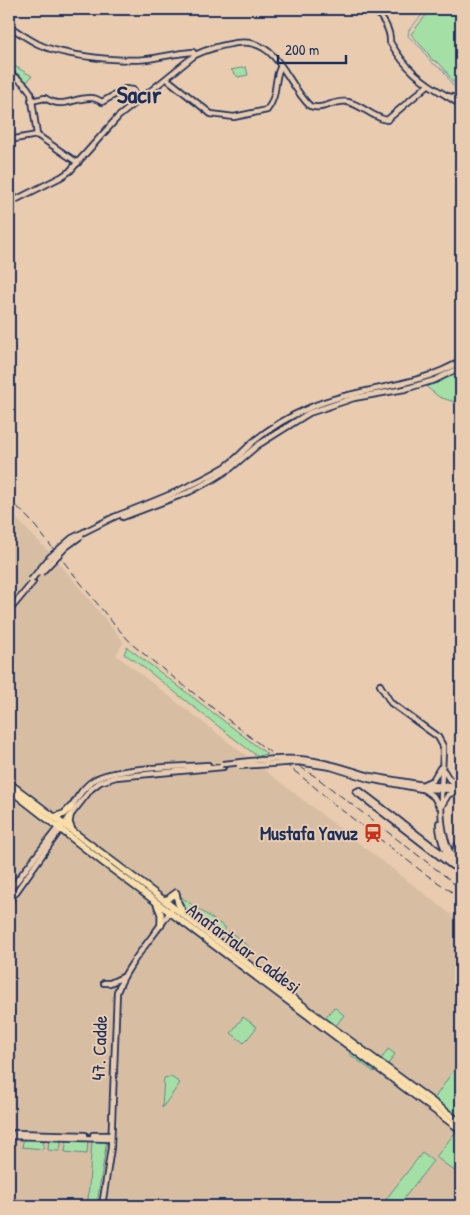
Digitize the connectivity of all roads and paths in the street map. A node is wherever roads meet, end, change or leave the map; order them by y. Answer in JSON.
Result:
{"nodes":[{"id":1,"x":374,"y":9,"type":"edge"},
{"id":2,"x":9,"y":26,"type":"edge"},
{"id":3,"x":184,"y":52,"type":"junction"},
{"id":4,"x":195,"y":55,"type":"junction"},
{"id":5,"x":187,"y":62,"type":"junction"},
{"id":6,"x":280,"y":66,"type":"junction"},
{"id":7,"x":9,"y":73,"type":"edge"},
{"id":8,"x":167,"y":79,"type":"junction"},
{"id":9,"x":428,"y":85,"type":"junction"},
{"id":10,"x":447,"y":96,"type":"junction"},
{"id":11,"x":461,"y":99,"type":"edge"},
{"id":12,"x":140,"y":100,"type":"junction"},
{"id":13,"x":31,"y":101,"type":"junction"},
{"id":14,"x":461,"y":104,"type":"edge"},
{"id":15,"x":37,"y":135,"type":"junction"},
{"id":16,"x":9,"y":140,"type":"edge"},
{"id":17,"x":78,"y":163,"type":"junction"},
{"id":18,"x":9,"y":203,"type":"edge"},
{"id":19,"x":461,"y":361,"type":"edge"},
{"id":20,"x":461,"y":367,"type":"edge"},
{"id":21,"x":114,"y":519,"type":"junction"},
{"id":22,"x":32,"y":581,"type":"junction"},
{"id":23,"x":9,"y":606,"type":"edge"},
{"id":24,"x":9,"y":611,"type":"edge"},
{"id":25,"x":380,"y":685,"type":"dead end"},
{"id":26,"x":222,"y":766,"type":"junction"},
{"id":27,"x":442,"y":768,"type":"junction"},
{"id":28,"x":9,"y":782,"type":"edge"},
{"id":29,"x":422,"y":787,"type":"junction"},
{"id":30,"x":441,"y":787,"type":"junction"},
{"id":31,"x":461,"y":788,"type":"edge"},
{"id":32,"x":9,"y":789,"type":"edge"},
{"id":33,"x":440,"y":806,"type":"junction"},
{"id":34,"x":71,"y":808,"type":"junction"},
{"id":35,"x":70,"y":816,"type":"junction"},
{"id":36,"x":54,"y":817,"type":"junction"},
{"id":37,"x":61,"y":826,"type":"junction"},
{"id":38,"x":72,"y":834,"type":"junction"},
{"id":39,"x":57,"y":836,"type":"junction"},
{"id":40,"x":446,"y":845,"type":"junction"},
{"id":41,"x":459,"y":846,"type":"edge"},
{"id":42,"x":434,"y":849,"type":"junction"},
{"id":43,"x":461,"y":856,"type":"edge"},
{"id":44,"x":450,"y":859,"type":"junction"},
{"id":45,"x":460,"y":867,"type":"edge"},
{"id":46,"x":9,"y":891,"type":"edge"},
{"id":47,"x":164,"y":900,"type":"junction"},
{"id":48,"x":9,"y":902,"type":"edge"},
{"id":49,"x":156,"y":902,"type":"junction"},
{"id":50,"x":172,"y":910,"type":"junction"},
{"id":51,"x":184,"y":914,"type":"junction"},
{"id":52,"x":161,"y":925,"type":"junction"},
{"id":53,"x":125,"y":976,"type":"junction"},
{"id":54,"x":104,"y":983,"type":"dead end"},
{"id":55,"x":461,"y":1123,"type":"edge"},
{"id":56,"x":461,"y":1130,"type":"edge"},
{"id":57,"x":9,"y":1134,"type":"edge"},
{"id":58,"x":111,"y":1137,"type":"junction"},
{"id":59,"x":102,"y":1206,"type":"edge"}],
"edges":[{"from":1,"to":9,"type":"street"},
{"from":2,"to":3,"type":"street"},
{"from":3,"to":4,"type":"street"},
{"from":3,"to":5,"type":"street"},
{"from":4,"to":5,"type":"street"},
{"from":4,"to":6,"type":"street"},
{"from":5,"to":8,"type":"street"},
{"from":6,"to":8,"type":"street"},
{"from":6,"to":9,"type":"street"},
{"from":7,"to":13,"type":"street"},
{"from":8,"to":12,"type":"street"},
{"from":9,"to":10,"type":"street"},
{"from":10,"to":11,"type":"street"},
{"from":10,"to":14,"type":"street"},
{"from":12,"to":13,"type":"street"},
{"from":12,"to":17,"type":"street"},
{"from":13,"to":15,"type":"street"},
{"from":15,"to":16,"type":"street"},
{"from":15,"to":17,"type":"street"},
{"from":17,"to":18,"type":"street"},
{"from":19,"to":21,"type":"street"},
{"from":20,"to":21,"type":"street"},
{"from":21,"to":22,"type":"street","bridge":true},
{"from":22,"to":23,"type":"street"},
{"from":22,"to":24,"type":"street"},
{"from":25,"to":27,"type":"street"},
{"from":26,"to":29,"type":"street","bridge":true},
{"from":26,"to":34,"type":"street"},
{"from":26,"to":35,"type":"street"},
{"from":27,"to":29,"type":"street"},
{"from":27,"to":30,"type":"street"},
{"from":27,"to":31,"type":"street"},
{"from":28,"to":36,"type":"main road","name":"Anafartalar Caddesi"},
{"from":29,"to":30,"type":"street"},
{"from":29,"to":33,"type":"street"},
{"from":30,"to":31,"type":"street"},
{"from":30,"to":33,"type":"street"},
{"from":31,"to":33,"type":"street"},
{"from":32,"to":37,"type":"main road","name":"Anafartalar Caddesi"},
{"from":33,"to":40,"type":"street"},
{"from":34,"to":36,"type":"main road"},
{"from":34,"to":37,"type":"street"},
{"from":35,"to":37,"type":"street"},
{"from":35,"to":38,"type":"main road"},
{"from":36,"to":37,"type":"main road","name":"Anafartalar Caddesi"},
{"from":37,"to":38,"type":"main road","name":"Anafartalar Caddesi"},
{"from":37,"to":39,"type":"street"},
{"from":37,"to":46,"type":"street"},
{"from":38,"to":39,"type":"main road"},
{"from":38,"to":47,"type":"main road","name":"Anafartalar Caddesi"},
{"from":38,"to":49,"type":"main road","name":"Anafartalar Caddesi"},
{"from":39,"to":48,"type":"street"},
{"from":40,"to":41,"type":"street"},
{"from":40,"to":42,"type":"street"},
{"from":40,"to":44,"type":"street"},
{"from":40,"to":45,"type":"street"},
{"from":41,"to":43,"type":"street"},
{"from":42,"to":44,"type":"street"},
{"from":42,"to":45,"type":"street"},
{"from":44,"to":45,"type":"street"},
{"from":47,"to":50,"type":"main road","name":"Anafartalar Caddesi"},
{"from":47,"to":51,"type":"main road"},
{"from":49,"to":50,"type":"main road","name":"Anafartalar Caddesi"},
{"from":49,"to":52,"type":"main road"},
{"from":50,"to":51,"type":"main road","name":"Anafartalar Caddesi"},
{"from":50,"to":52,"type":"street","name":"47. Cadde"},
{"from":50,"to":56,"type":"main road","name":"Anafartalar Caddesi"},
{"from":51,"to":55,"type":"main road","name":"Anafartalar Caddesi"},
{"from":52,"to":53,"type":"street","name":"47. Cadde"},
{"from":53,"to":54,"type":"street"},
{"from":53,"to":58,"type":"street","name":"47. Cadde"},
{"from":57,"to":58,"type":"street"},
{"from":58,"to":59,"type":"street","name":"47. Cadde"}]}
